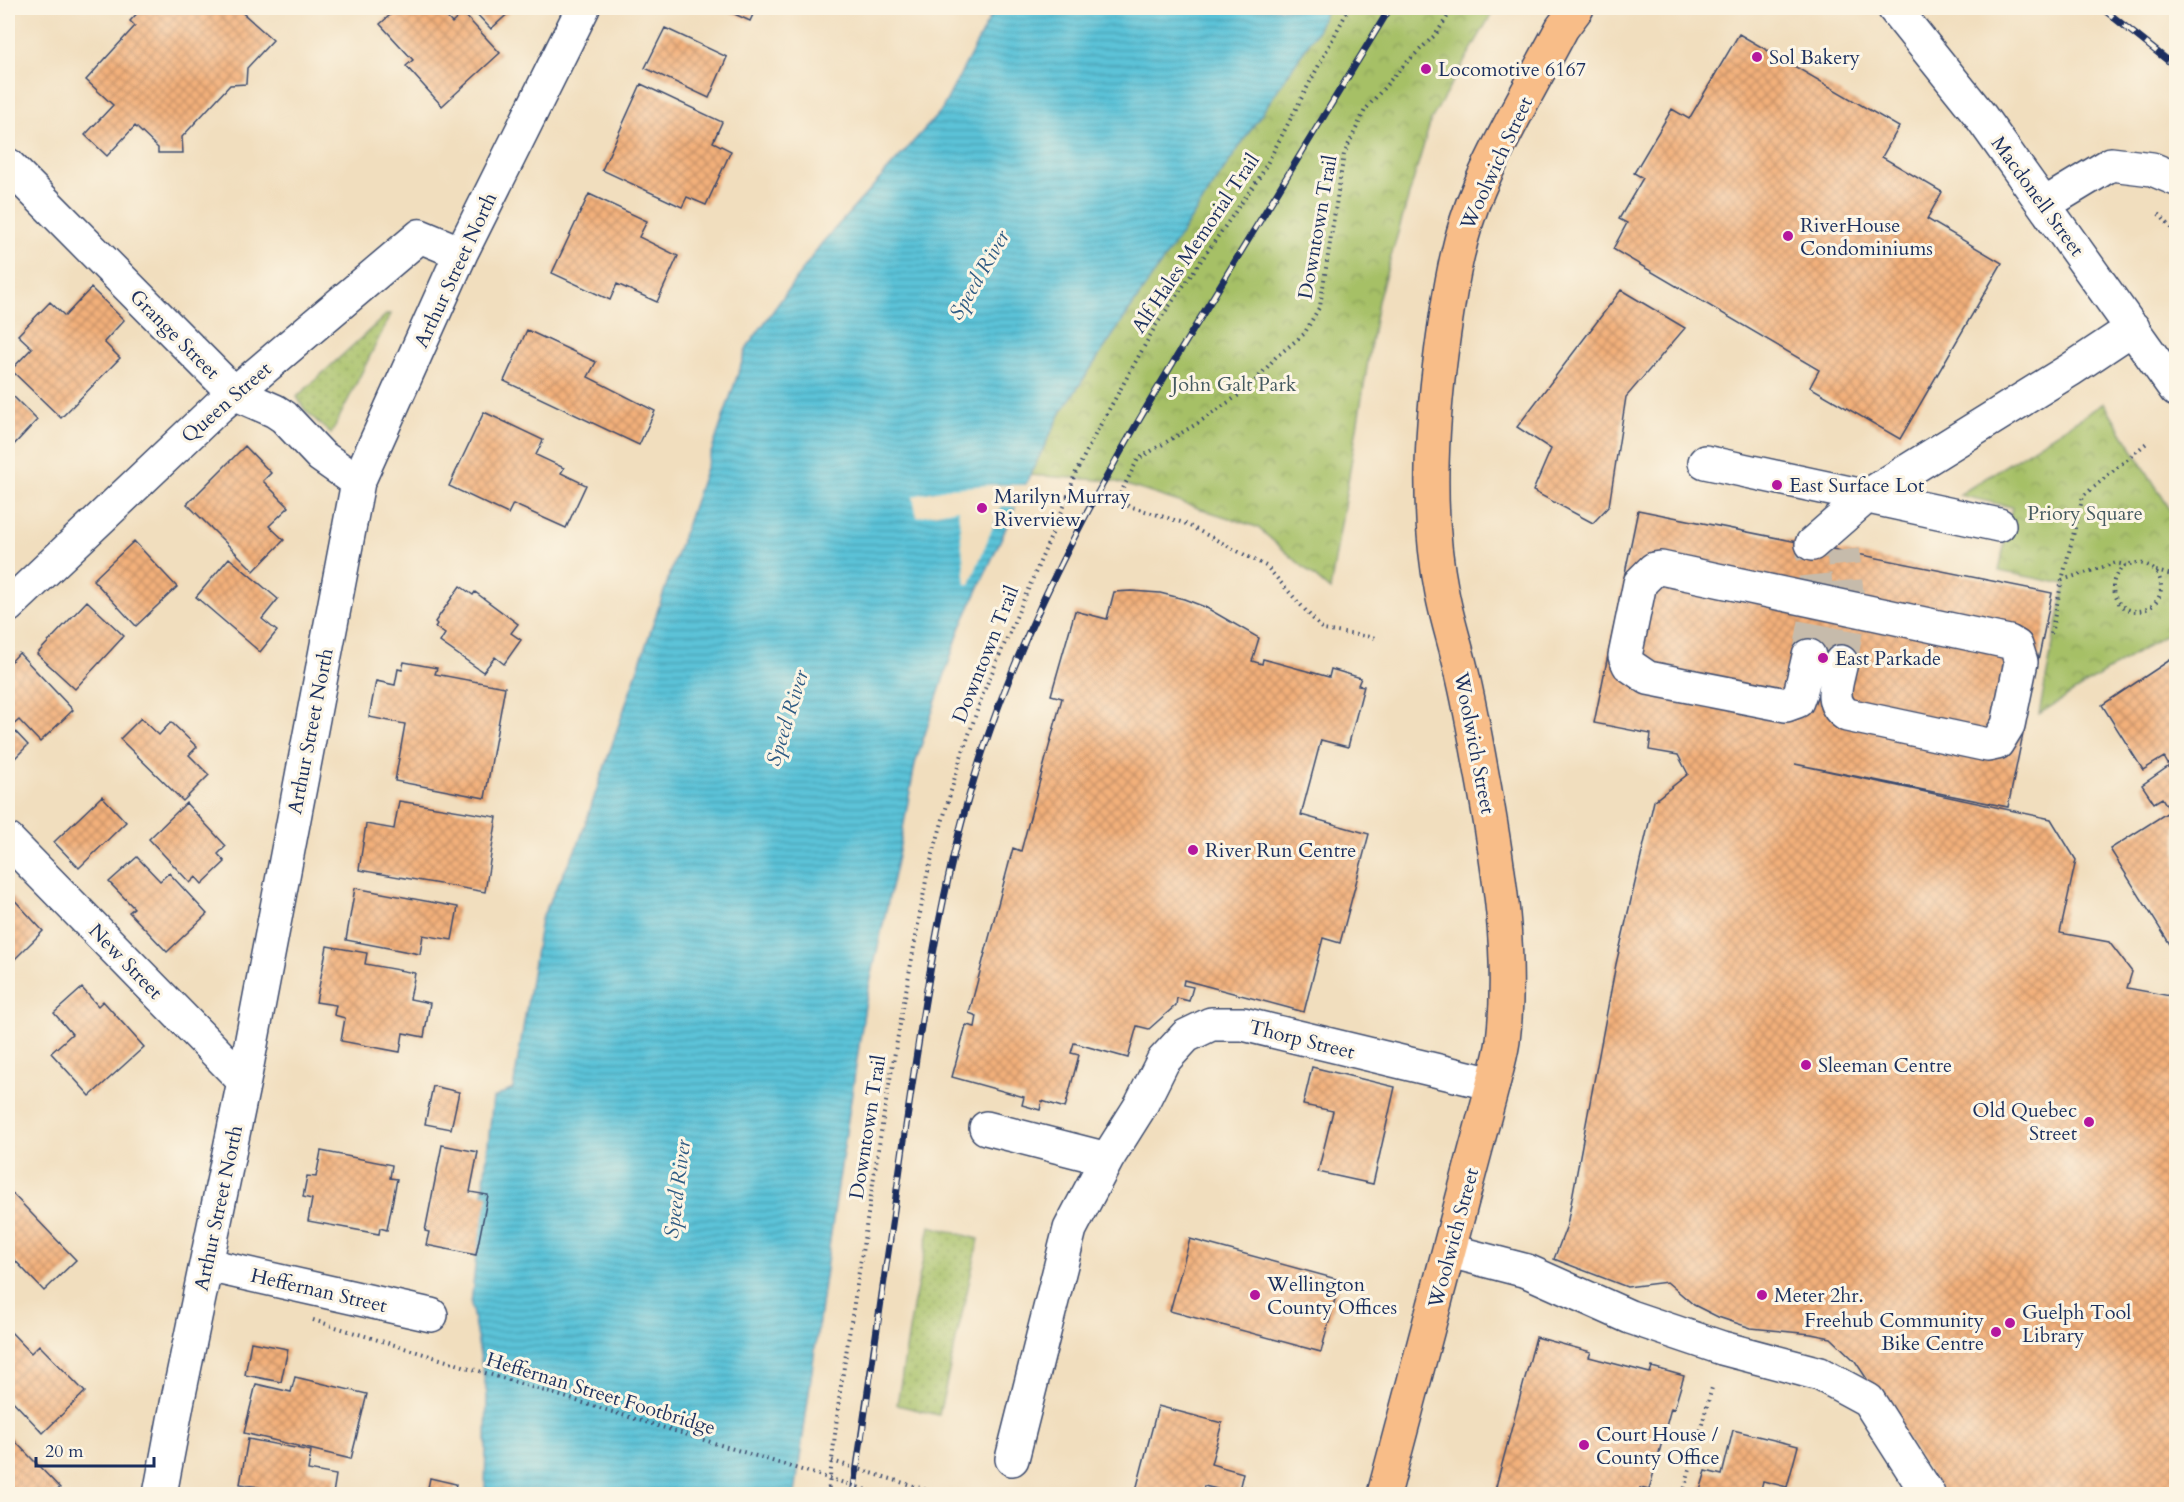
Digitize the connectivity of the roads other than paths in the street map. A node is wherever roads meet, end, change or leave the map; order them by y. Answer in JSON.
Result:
{"nodes":[{"id":1,"x":583,"y":8,"type":"edge"},
{"id":2,"x":1577,"y":8,"type":"edge"},
{"id":3,"x":1894,"y":8,"type":"edge"},
{"id":4,"x":8,"y":165,"type":"edge"},
{"id":5,"x":2176,"y":179,"type":"edge"},
{"id":6,"x":2045,"y":204,"type":"junction"},
{"id":7,"x":461,"y":253,"type":"junction"},
{"id":8,"x":2133,"y":328,"type":"junction"},
{"id":9,"x":2176,"y":390,"type":"edge"},
{"id":10,"x":234,"y":393,"type":"junction"},
{"id":11,"x":1705,"y":462,"type":"dead end"},
{"id":12,"x":358,"y":482,"type":"junction"},
{"id":13,"x":1867,"y":496,"type":"junction"},
{"id":14,"x":2000,"y":525,"type":"dead end"},
{"id":15,"x":1828,"y":547,"type":"tunnel mouth"},
{"id":16,"x":8,"y":606,"type":"edge"},
{"id":17,"x":1809,"y":656,"type":"tunnel mouth"},
{"id":18,"x":1841,"y":662,"type":"tunnel mouth"},
{"id":19,"x":8,"y":840,"type":"edge"},
{"id":20,"x":244,"y":1081,"type":"junction"},
{"id":21,"x":1493,"y":1083,"type":"junction"},
{"id":22,"x":986,"y":1128,"type":"dead end"},
{"id":23,"x":1107,"y":1160,"type":"junction"},
{"id":24,"x":1450,"y":1251,"type":"junction"},
{"id":25,"x":207,"y":1265,"type":"junction"},
{"id":26,"x":431,"y":1316,"type":"dead end"},
{"id":27,"x":1012,"y":1459,"type":"dead end"},
{"id":28,"x":160,"y":1494,"type":"edge"},
{"id":29,"x":1384,"y":1494,"type":"edge"},
{"id":30,"x":1928,"y":1494,"type":"edge"}],
"edges":[{"from":1,"to":7,"type":"street","name":"Arthur Street North"},
{"from":2,"to":21,"type":"main road","name":"Woolwich Street"},
{"from":3,"to":6,"type":"street","name":"Macdonell Street"},
{"from":4,"to":10,"type":"street","name":"Grange Street"},
{"from":5,"to":6,"type":"street"},
{"from":6,"to":8,"type":"street","name":"Macdonell Street"},
{"from":7,"to":10,"type":"street","name":"Queen Street"},
{"from":7,"to":12,"type":"street","name":"Arthur Street North"},
{"from":8,"to":9,"type":"street","name":"Macdonell Street"},
{"from":8,"to":13,"type":"street"},
{"from":10,"to":12,"type":"street","name":"Grange Street"},
{"from":10,"to":16,"type":"street","name":"Queen Street"},
{"from":11,"to":13,"type":"street"},
{"from":12,"to":20,"type":"street","name":"Arthur Street North"},
{"from":13,"to":14,"type":"street"},
{"from":13,"to":15,"type":"street"},
{"from":17,"to":18,"type":"street"},
{"from":19,"to":20,"type":"street","name":"New Street"},
{"from":20,"to":25,"type":"street","name":"Arthur Street North"},
{"from":21,"to":23,"type":"street","name":"Thorp Street"},
{"from":21,"to":24,"type":"main road","name":"Woolwich Street"},
{"from":22,"to":23,"type":"street"},
{"from":23,"to":27,"type":"street","name":"Thorp Street"},
{"from":24,"to":29,"type":"main road","name":"Woolwich Street"},
{"from":24,"to":30,"type":"street"},
{"from":25,"to":26,"type":"street","name":"Heffernan Street"},
{"from":25,"to":28,"type":"street","name":"Arthur Street North"}]}
